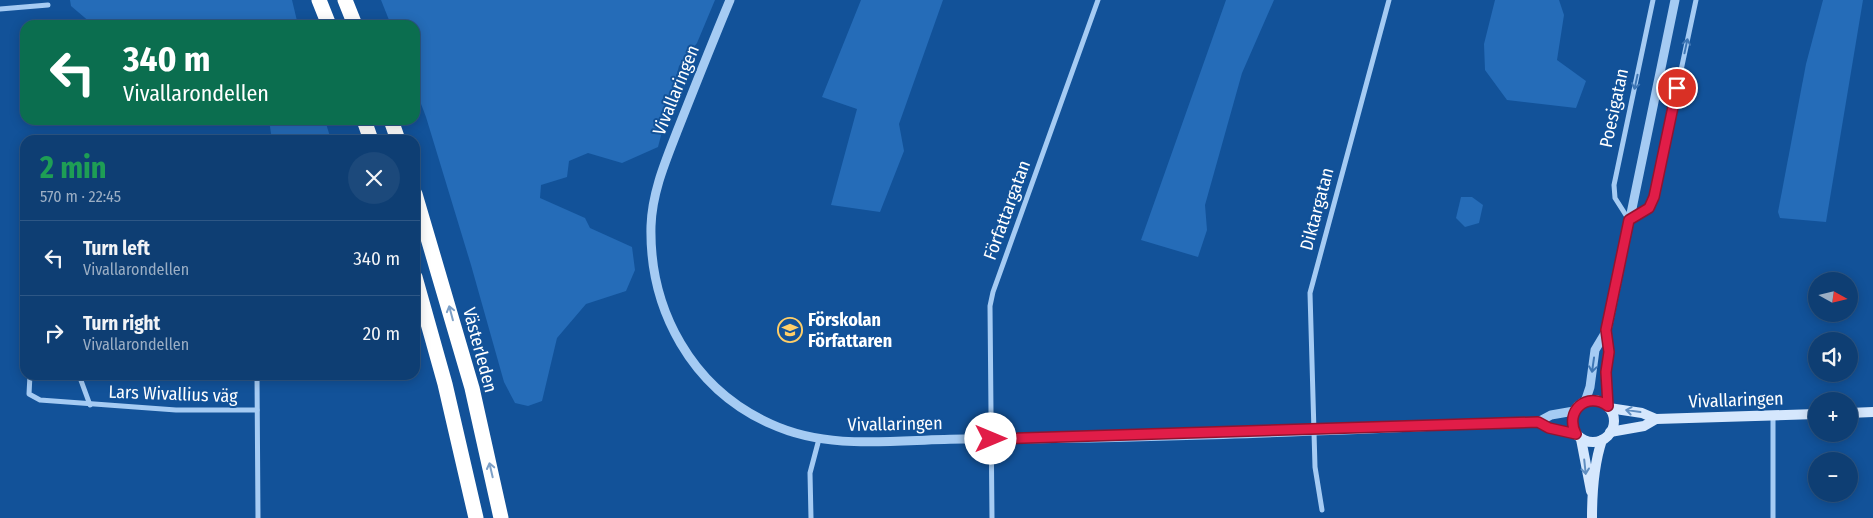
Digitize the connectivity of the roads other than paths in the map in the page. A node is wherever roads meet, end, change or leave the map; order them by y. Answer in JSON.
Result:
{"nodes":[{"id":1,"x":319,"y":0,"type":"edge"},
{"id":2,"x":346,"y":0,"type":"edge"},
{"id":3,"x":730,"y":0,"type":"edge"},
{"id":4,"x":1098,"y":0,"type":"edge"},
{"id":5,"x":1389,"y":0,"type":"edge"},
{"id":6,"x":1653,"y":0,"type":"edge"},
{"id":7,"x":1675,"y":0,"type":"edge"},
{"id":8,"x":1696,"y":0,"type":"edge"},
{"id":9,"x":48,"y":5,"type":"dead end"},
{"id":10,"x":0,"y":9,"type":"edge"},
{"id":11,"x":327,"y":20,"type":"edge"},
{"id":12,"x":353,"y":20,"type":"edge"},
{"id":13,"x":420,"y":211,"type":"edge"},
{"id":14,"x":1629,"y":220,"type":"junction"},
{"id":15,"x":420,"y":294,"type":"edge"},
{"id":16,"x":1606,"y":330,"type":"junction"},
{"id":17,"x":30,"y":380,"type":"edge"},
{"id":18,"x":81,"y":380,"type":"edge"},
{"id":19,"x":257,"y":380,"type":"edge"},
{"id":20,"x":1585,"y":402,"type":"junction"},
{"id":21,"x":90,"y":405,"type":"junction"},
{"id":22,"x":1608,"y":407,"type":"junction"},
{"id":23,"x":256,"y":410,"type":"junction"},
{"id":24,"x":1574,"y":411,"type":"junction"},
{"id":25,"x":1873,"y":412,"type":"edge"},
{"id":26,"x":1858,"y":413,"type":"edge"},
{"id":27,"x":1808,"y":414,"type":"edge"},
{"id":28,"x":1772,"y":416,"type":"junction"},
{"id":29,"x":1656,"y":419,"type":"junction"},
{"id":30,"x":1538,"y":422,"type":"junction"},
{"id":31,"x":1314,"y":430,"type":"junction"},
{"id":32,"x":1610,"y":432,"type":"junction"},
{"id":33,"x":1578,"y":436,"type":"junction"},
{"id":34,"x":820,"y":439,"type":"junction"},
{"id":35,"x":991,"y":439,"type":"junction"},
{"id":36,"x":1602,"y":440,"type":"junction"},
{"id":37,"x":1592,"y":494,"type":"junction"},
{"id":38,"x":1322,"y":510,"type":"dead end"},
{"id":39,"x":472,"y":515,"type":"edge"},
{"id":40,"x":258,"y":518,"type":"edge"},
{"id":41,"x":501,"y":518,"type":"edge"},
{"id":42,"x":811,"y":518,"type":"edge"},
{"id":43,"x":992,"y":518,"type":"edge"},
{"id":44,"x":1592,"y":518,"type":"edge"},
{"id":45,"x":1772,"y":518,"type":"edge"}],
"edges":[{"from":1,"to":11,"type":"highway"},
{"from":2,"to":12,"type":"highway"},
{"from":3,"to":34,"type":"street","name":"Vivallaringen"},
{"from":4,"to":35,"type":"street","name":"Författargatan"},
{"from":5,"to":31,"type":"street","name":"Diktargatan"},
{"from":6,"to":14,"type":"street","name":"Poesigatan","one_way":true},
{"from":7,"to":14,"type":"street"},
{"from":14,"to":8,"type":"street","one_way":true},
{"from":9,"to":10,"type":"street"},
{"from":41,"to":13,"type":"highway","name":"Västerleden","one_way":true},
{"from":14,"to":16,"type":"street"},
{"from":15,"to":39,"type":"highway"},
{"from":16,"to":20,"type":"street","one_way":true},
{"from":16,"to":22,"type":"street"},
{"from":17,"to":21,"type":"street","name":"Lars Wivallius väg"},
{"from":18,"to":21,"type":"street","name":"Lars Wivallius väg"},
{"from":19,"to":23,"type":"street","name":"Lars Wivallius väg"},
{"from":20,"to":22,"type":"main road"},
{"from":20,"to":24,"type":"main road"},
{"from":21,"to":23,"type":"street","name":"Lars Wivallius väg"},
{"from":29,"to":22,"type":"main road","name":"Vivallaringen","one_way":true},
{"from":22,"to":32,"type":"main road"},
{"from":23,"to":40,"type":"street","name":"Lars Wivallius väg"},
{"from":24,"to":30,"type":"street","name":"Vivallaringen"},
{"from":24,"to":33,"type":"main road"},
{"from":25,"to":26,"type":"main road"},
{"from":27,"to":28,"type":"main road","name":"Vivallaringen"},
{"from":28,"to":29,"type":"main road","name":"Vivallaringen"},
{"from":28,"to":45,"type":"street"},
{"from":29,"to":32,"type":"main road","name":"Vivallaringen"},
{"from":30,"to":31,"type":"street","name":"Vivallaringen"},
{"from":30,"to":33,"type":"street","name":"Vivallaringen"},
{"from":31,"to":35,"type":"street","name":"Vivallaringen"},
{"from":31,"to":38,"type":"street","name":"Diktargatan"},
{"from":32,"to":36,"type":"main road"},
{"from":33,"to":36,"type":"main road"},
{"from":33,"to":37,"type":"main road","one_way":true},
{"from":34,"to":35,"type":"street","name":"Vivallaringen"},
{"from":34,"to":42,"type":"street"},
{"from":35,"to":43,"type":"street","name":"Författargatan"},
{"from":36,"to":37,"type":"main road"},
{"from":37,"to":44,"type":"main road"}]}
